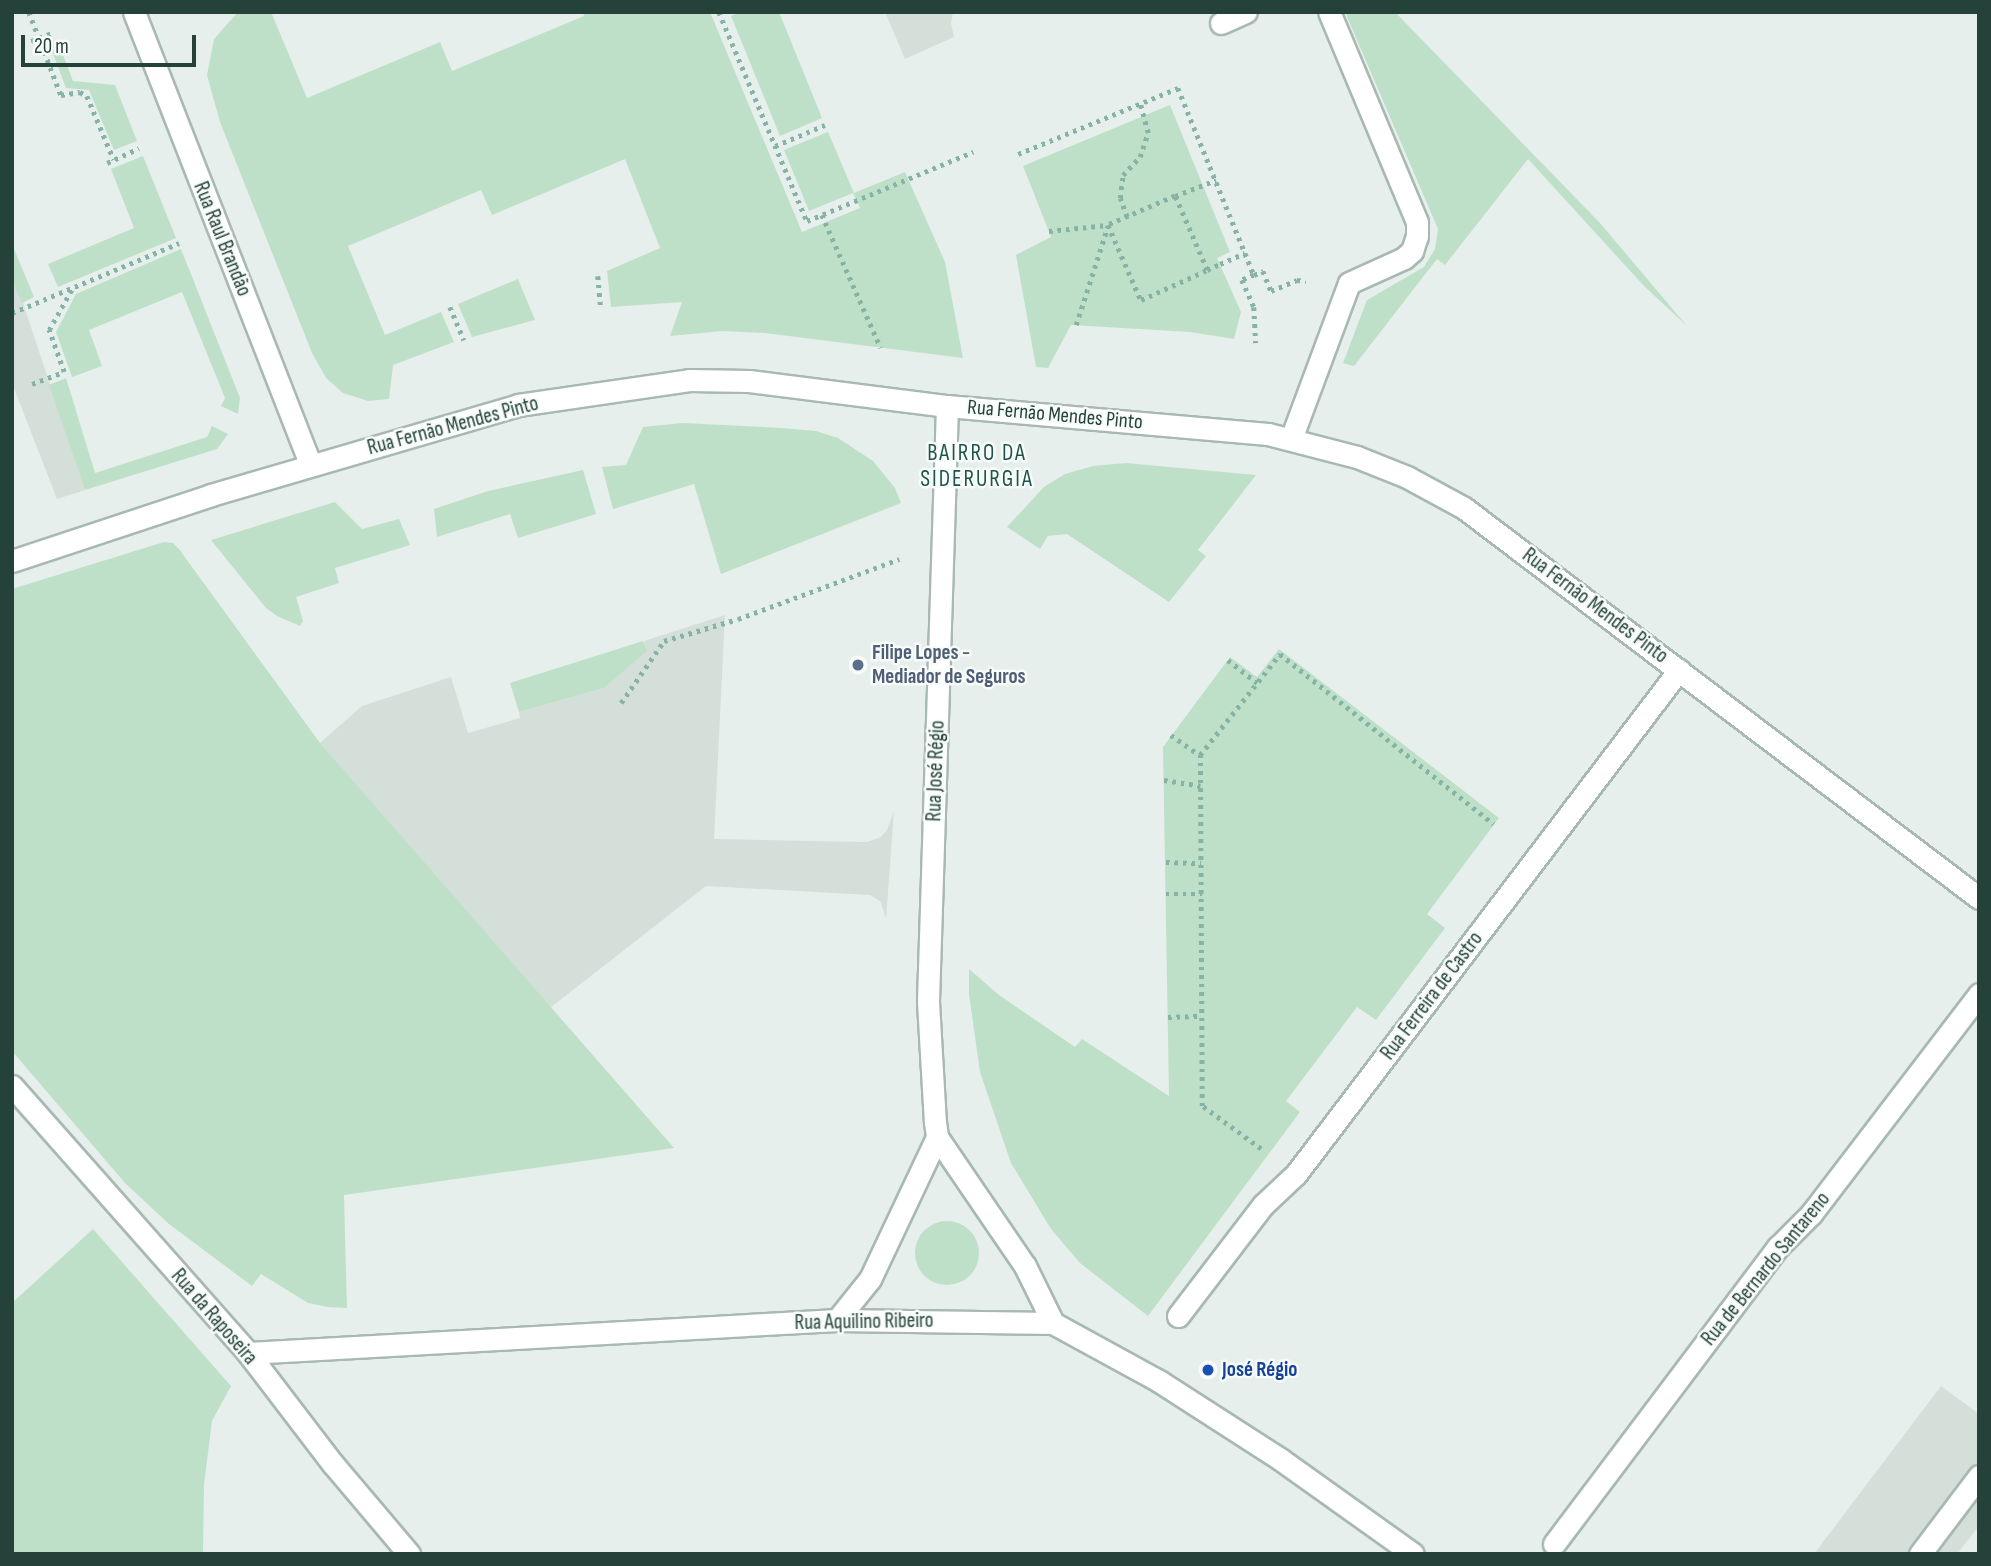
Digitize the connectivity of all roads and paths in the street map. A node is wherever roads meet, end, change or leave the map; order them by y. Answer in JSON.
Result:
{"nodes":[{"id":1,"x":29,"y":12,"type":"edge"},
{"id":2,"x":134,"y":12,"type":"edge"},
{"id":3,"x":1246,"y":12,"type":"edge"},
{"id":4,"x":1329,"y":12,"type":"edge"},
{"id":5,"x":720,"y":13,"type":"edge"},
{"id":6,"x":1221,"y":23,"type":"dead end"},
{"id":7,"x":54,"y":32,"type":"dead end"},
{"id":8,"x":39,"y":38,"type":"junction"},
{"id":9,"x":31,"y":41,"type":"dead end"},
{"id":10,"x":1140,"y":104,"type":"junction"},
{"id":11,"x":825,"y":125,"type":"dead end"},
{"id":12,"x":775,"y":146,"type":"junction"},
{"id":13,"x":139,"y":148,"type":"dead end"},
{"id":14,"x":973,"y":152,"type":"dead end"},
{"id":15,"x":1018,"y":154,"type":"dead end"},
{"id":16,"x":114,"y":160,"type":"junction"},
{"id":17,"x":107,"y":163,"type":"dead end"},
{"id":18,"x":1216,"y":180,"type":"junction"},
{"id":19,"x":1175,"y":196,"type":"junction"},
{"id":20,"x":822,"y":215,"type":"junction"},
{"id":21,"x":1127,"y":217,"type":"junction"},
{"id":22,"x":1108,"y":225,"type":"junction"},
{"id":23,"x":1049,"y":231,"type":"dead end"},
{"id":24,"x":184,"y":240,"type":"dead end"},
{"id":25,"x":1245,"y":253,"type":"junction"},
{"id":26,"x":1207,"y":270,"type":"junction"},
{"id":27,"x":598,"y":275,"type":"dead end"},
{"id":28,"x":1254,"y":275,"type":"junction"},
{"id":29,"x":1297,"y":280,"type":"dead end"},
{"id":30,"x":72,"y":288,"type":"junction"},
{"id":31,"x":450,"y":307,"type":"dead end"},
{"id":32,"x":601,"y":309,"type":"dead end"},
{"id":33,"x":12,"y":313,"type":"edge"},
{"id":34,"x":1076,"y":326,"type":"dead end"},
{"id":35,"x":464,"y":340,"type":"dead end"},
{"id":36,"x":1256,"y":343,"type":"dead end"},
{"id":37,"x":881,"y":348,"type":"dead end"},
{"id":38,"x":32,"y":384,"type":"dead end"},
{"id":39,"x":947,"y":405,"type":"junction"},
{"id":40,"x":1291,"y":439,"type":"junction"},
{"id":41,"x":310,"y":465,"type":"junction"},
{"id":42,"x":907,"y":556,"type":"dead end"},
{"id":43,"x":12,"y":561,"type":"edge"},
{"id":44,"x":1228,"y":660,"type":"dead end"},
{"id":45,"x":1679,"y":670,"type":"junction"},
{"id":46,"x":1258,"y":683,"type":"junction"},
{"id":47,"x":621,"y":703,"type":"dead end"},
{"id":48,"x":1171,"y":735,"type":"dead end"},
{"id":49,"x":1200,"y":755,"type":"junction"},
{"id":50,"x":1164,"y":780,"type":"dead end"},
{"id":51,"x":1201,"y":786,"type":"junction"},
{"id":52,"x":1494,"y":824,"type":"dead end"},
{"id":53,"x":1166,"y":862,"type":"dead end"},
{"id":54,"x":1201,"y":863,"type":"junction"},
{"id":55,"x":1166,"y":894,"type":"dead end"},
{"id":56,"x":1202,"y":894,"type":"junction"},
{"id":57,"x":1979,"y":898,"type":"edge"},
{"id":58,"x":1979,"y":994,"type":"edge"},
{"id":59,"x":1202,"y":1016,"type":"junction"},
{"id":60,"x":1168,"y":1017,"type":"dead end"},
{"id":61,"x":12,"y":1086,"type":"edge"},
{"id":62,"x":937,"y":1137,"type":"junction"},
{"id":63,"x":1296,"y":1174,"type":"junction"},
{"id":64,"x":1178,"y":1316,"type":"dead end"},
{"id":65,"x":837,"y":1320,"type":"junction"},
{"id":66,"x":1053,"y":1323,"type":"junction"},
{"id":67,"x":248,"y":1353,"type":"junction"},
{"id":68,"x":1979,"y":1476,"type":"edge"},
{"id":69,"x":1553,"y":1544,"type":"dead end"},
{"id":70,"x":408,"y":1554,"type":"edge"},
{"id":71,"x":1413,"y":1554,"type":"edge"},
{"id":72,"x":1920,"y":1554,"type":"edge"}],
"edges":[{"from":1,"to":8,"type":"path"},
{"from":2,"to":41,"type":"street","name":"Rua Raul Brandão"},
{"from":3,"to":6,"type":"street"},
{"from":4,"to":40,"type":"street"},
{"from":5,"to":12,"type":"path"},
{"from":7,"to":8,"type":"path"},
{"from":8,"to":9,"type":"path"},
{"from":8,"to":16,"type":"path"},
{"from":10,"to":15,"type":"path"},
{"from":10,"to":18,"type":"path"},
{"from":10,"to":21,"type":"path"},
{"from":11,"to":12,"type":"path"},
{"from":12,"to":20,"type":"path"},
{"from":13,"to":16,"type":"path"},
{"from":14,"to":20,"type":"path"},
{"from":16,"to":17,"type":"path"},
{"from":18,"to":19,"type":"path"},
{"from":18,"to":25,"type":"path"},
{"from":19,"to":21,"type":"path"},
{"from":19,"to":26,"type":"path"},
{"from":20,"to":37,"type":"path"},
{"from":21,"to":22,"type":"path"},
{"from":22,"to":23,"type":"path"},
{"from":22,"to":26,"type":"path"},
{"from":22,"to":34,"type":"path"},
{"from":24,"to":30,"type":"path"},
{"from":25,"to":26,"type":"path"},
{"from":25,"to":28,"type":"path"},
{"from":27,"to":32,"type":"path"},
{"from":28,"to":29,"type":"path"},
{"from":28,"to":36,"type":"path"},
{"from":30,"to":33,"type":"path"},
{"from":30,"to":38,"type":"path"},
{"from":31,"to":35,"type":"path"},
{"from":39,"to":40,"type":"street","name":"Rua Fernão Mendes Pinto"},
{"from":39,"to":41,"type":"street","name":"Rua Fernão Mendes Pinto"},
{"from":39,"to":62,"type":"street","name":"Rua José Régio"},
{"from":40,"to":45,"type":"street","name":"Rua Fernão Mendes Pinto"},
{"from":41,"to":43,"type":"street","name":"Rua Fernão Mendes Pinto"},
{"from":42,"to":47,"type":"path"},
{"from":44,"to":46,"type":"path"},
{"from":45,"to":57,"type":"street","name":"Rua Fernão Mendes Pinto"},
{"from":45,"to":63,"type":"street","name":"Rua Ferreira de Castro"},
{"from":46,"to":49,"type":"path"},
{"from":46,"to":52,"type":"path"},
{"from":48,"to":49,"type":"path"},
{"from":49,"to":51,"type":"path"},
{"from":50,"to":51,"type":"path"},
{"from":51,"to":54,"type":"path"},
{"from":53,"to":54,"type":"path"},
{"from":54,"to":56,"type":"path"},
{"from":55,"to":56,"type":"path"},
{"from":56,"to":59,"type":"path"},
{"from":58,"to":69,"type":"street","name":"Rua de Bernardo Santareno"},
{"from":59,"to":60,"type":"path"},
{"from":59,"to":63,"type":"path"},
{"from":61,"to":67,"type":"street","name":"Rua da Raposeira"},
{"from":62,"to":65,"type":"street"},
{"from":62,"to":66,"type":"street","name":"Rua José Régio"},
{"from":63,"to":64,"type":"street","name":"Rua Ferreira de Castro"},
{"from":65,"to":66,"type":"street","name":"Rua Aquilino Ribeiro"},
{"from":65,"to":67,"type":"street","name":"Rua Aquilino Ribeiro"},
{"from":66,"to":71,"type":"street","name":"Rua Aquilino Ribeiro"},
{"from":67,"to":70,"type":"street","name":"Rua da Raposeira"},
{"from":68,"to":72,"type":"street"}]}
